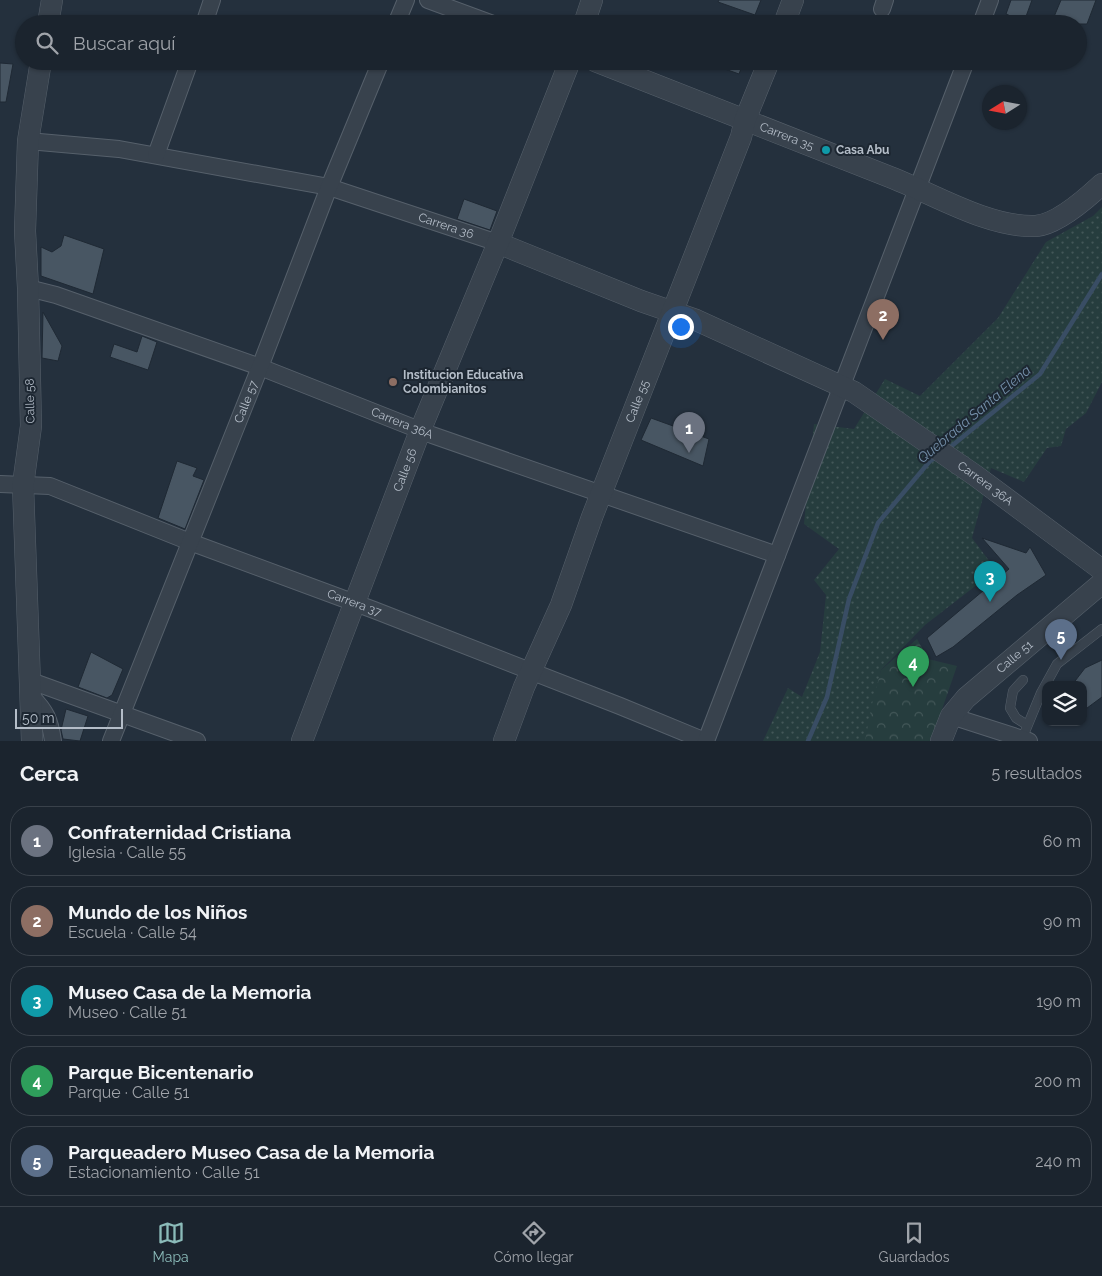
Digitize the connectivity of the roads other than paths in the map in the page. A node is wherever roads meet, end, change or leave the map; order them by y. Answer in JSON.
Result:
{"nodes":[{"id":1,"x":52,"y":0,"type":"edge"},
{"id":2,"x":212,"y":0,"type":"edge"},
{"id":3,"x":406,"y":0,"type":"edge"},
{"id":4,"x":428,"y":0,"type":"edge"},
{"id":5,"x":592,"y":0,"type":"edge"},
{"id":6,"x":793,"y":0,"type":"edge"},
{"id":7,"x":990,"y":0,"type":"edge"},
{"id":8,"x":50,"y":15,"type":"edge"},
{"id":9,"x":207,"y":15,"type":"edge"},
{"id":10,"x":400,"y":15,"type":"edge"},
{"id":11,"x":469,"y":15,"type":"edge"},
{"id":12,"x":587,"y":15,"type":"edge"},
{"id":13,"x":787,"y":15,"type":"edge"},
{"id":14,"x":984,"y":15,"type":"edge"},
{"id":15,"x":40,"y":70,"type":"edge"},
{"id":16,"x":187,"y":70,"type":"edge"},
{"id":17,"x":377,"y":70,"type":"edge"},
{"id":18,"x":566,"y":70,"type":"edge"},
{"id":19,"x":618,"y":70,"type":"edge"},
{"id":20,"x":765,"y":70,"type":"edge"},
{"id":21,"x":962,"y":70,"type":"edge"},
{"id":22,"x":746,"y":120,"type":"junction"},
{"id":23,"x":28,"y":142,"type":"junction"},
{"id":24,"x":156,"y":155,"type":"junction"},
{"id":25,"x":1102,"y":184,"type":"edge"},
{"id":26,"x":329,"y":187,"type":"junction"},
{"id":27,"x":916,"y":188,"type":"junction"},
{"id":28,"x":498,"y":243,"type":"junction"},
{"id":29,"x":28,"y":288,"type":"junction"},
{"id":30,"x":673,"y":312,"type":"junction"},
{"id":31,"x":260,"y":367,"type":"junction"},
{"id":32,"x":841,"y":386,"type":"junction"},
{"id":33,"x":420,"y":431,"type":"junction"},
{"id":34,"x":0,"y":484,"type":"edge"},
{"id":35,"x":23,"y":485,"type":"junction"},
{"id":36,"x":601,"y":494,"type":"junction"},
{"id":37,"x":190,"y":542,"type":"junction"},
{"id":38,"x":777,"y":555,"type":"junction"},
{"id":39,"x":1102,"y":570,"type":"edge"},
{"id":40,"x":1102,"y":583,"type":"edge"},
{"id":41,"x":354,"y":602,"type":"junction"},
{"id":42,"x":1102,"y":629,"type":"edge"},
{"id":43,"x":531,"y":671,"type":"junction"},
{"id":44,"x":1023,"y":680,"type":"dead end"},
{"id":45,"x":31,"y":688,"type":"junction"},
{"id":46,"x":121,"y":714,"type":"junction"},
{"id":47,"x":951,"y":716,"type":"junction"},
{"id":48,"x":1026,"y":735,"type":"edge"},
{"id":49,"x":32,"y":741,"type":"edge"},
{"id":50,"x":53,"y":741,"type":"edge"},
{"id":51,"x":110,"y":741,"type":"edge"},
{"id":52,"x":197,"y":741,"type":"edge"},
{"id":53,"x":302,"y":741,"type":"edge"},
{"id":54,"x":504,"y":741,"type":"edge"},
{"id":55,"x":706,"y":741,"type":"edge"},
{"id":56,"x":942,"y":741,"type":"edge"}],
"edges":[{"from":1,"to":8,"type":"street"},
{"from":2,"to":9,"type":"street"},
{"from":3,"to":10,"type":"street"},
{"from":4,"to":11,"type":"street"},
{"from":5,"to":12,"type":"street"},
{"from":6,"to":13,"type":"street"},
{"from":7,"to":14,"type":"street"},
{"from":15,"to":23,"type":"street","name":"Calle 58"},
{"from":16,"to":24,"type":"street"},
{"from":17,"to":26,"type":"street","name":"Calle 57"},
{"from":18,"to":28,"type":"street","name":"Calle 56"},
{"from":19,"to":22,"type":"street","name":"Carrera 35"},
{"from":20,"to":22,"type":"street","name":"Calle 55"},
{"from":21,"to":27,"type":"street"},
{"from":22,"to":27,"type":"street","name":"Carrera 35"},
{"from":22,"to":30,"type":"street","name":"Calle 55"},
{"from":23,"to":24,"type":"street","name":"Carrera 36"},
{"from":23,"to":29,"type":"street","name":"Calle 58"},
{"from":24,"to":26,"type":"street","name":"Carrera 36"},
{"from":25,"to":27,"type":"street","name":"Carrera 35"},
{"from":26,"to":28,"type":"street","name":"Carrera 36"},
{"from":26,"to":31,"type":"street","name":"Calle 57"},
{"from":27,"to":32,"type":"street"},
{"from":28,"to":30,"type":"street","name":"Carrera 36"},
{"from":28,"to":33,"type":"street","name":"Calle 56"},
{"from":29,"to":31,"type":"street","name":"Carrera 36A"},
{"from":29,"to":35,"type":"street","name":"Calle 58"},
{"from":30,"to":32,"type":"street","name":"Carrera 36"},
{"from":30,"to":36,"type":"street","name":"Calle 55"},
{"from":31,"to":33,"type":"street","name":"Carrera 36A"},
{"from":31,"to":37,"type":"street","name":"Calle 57"},
{"from":32,"to":38,"type":"street"},
{"from":32,"to":39,"type":"street","name":"Carrera 36A"},
{"from":33,"to":36,"type":"street","name":"Carrera 36A"},
{"from":33,"to":41,"type":"street","name":"Calle 56"},
{"from":34,"to":35,"type":"street","name":"Carrera 37"},
{"from":35,"to":37,"type":"street","name":"Carrera 37"},
{"from":35,"to":45,"type":"street","name":"Calle 58"},
{"from":36,"to":38,"type":"street","name":"Carrera 36A"},
{"from":36,"to":43,"type":"street","name":"Calle 55"},
{"from":37,"to":41,"type":"street","name":"Carrera 37"},
{"from":37,"to":46,"type":"street","name":"Calle 57"},
{"from":38,"to":55,"type":"street"},
{"from":40,"to":47,"type":"street","name":"Calle 51"},
{"from":41,"to":43,"type":"street","name":"Carrera 37"},
{"from":41,"to":53,"type":"street","name":"Calle 56"},
{"from":42,"to":48,"type":"lane"},
{"from":43,"to":54,"type":"street","name":"Calle 55"},
{"from":43,"to":55,"type":"street","name":"Carrera 37"},
{"from":44,"to":48,"type":"lane"},
{"from":45,"to":46,"type":"street"},
{"from":45,"to":49,"type":"street","name":"Calle 58"},
{"from":45,"to":50,"type":"street"},
{"from":46,"to":51,"type":"street","name":"Calle 57"},
{"from":46,"to":52,"type":"street"},
{"from":47,"to":48,"type":"street"},
{"from":47,"to":56,"type":"street","name":"Calle 51"}]}
